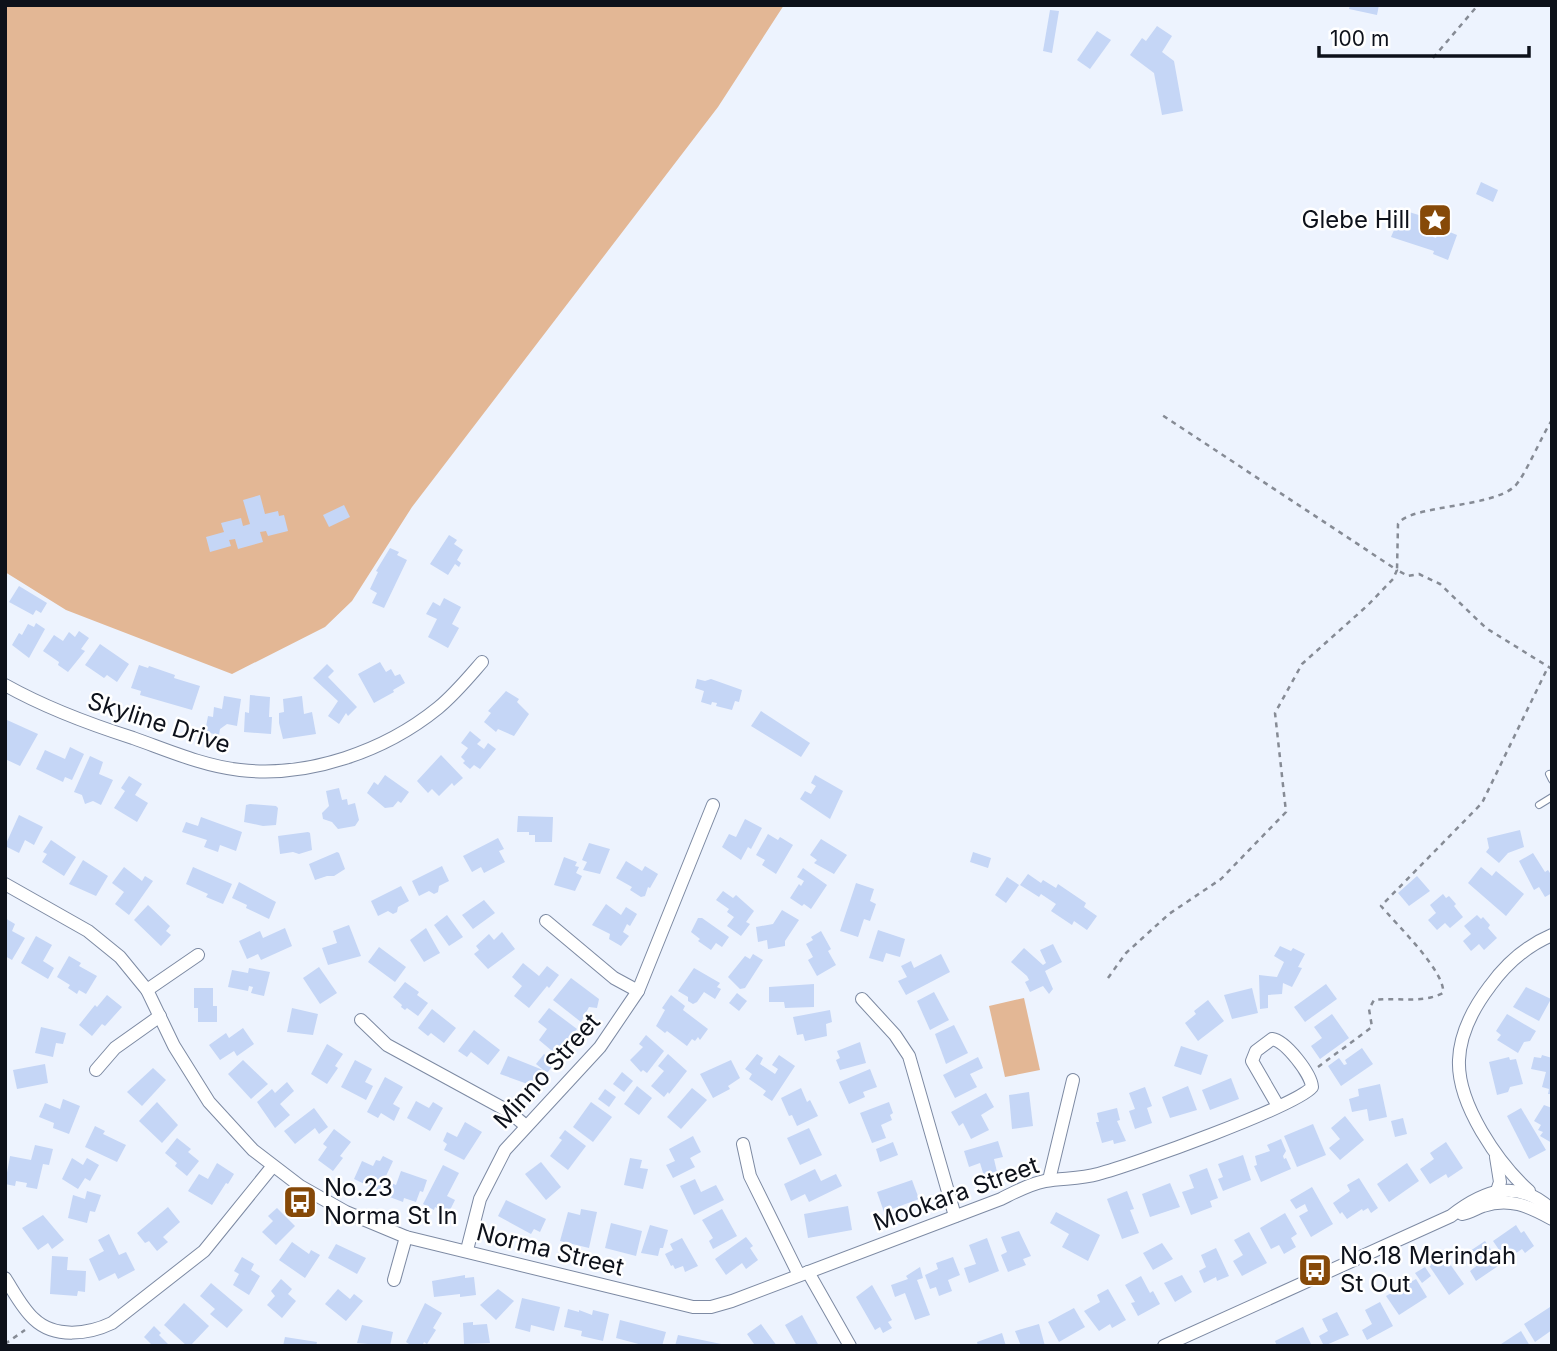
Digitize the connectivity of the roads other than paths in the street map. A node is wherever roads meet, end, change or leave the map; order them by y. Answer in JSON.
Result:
{"nodes":[{"id":1,"x":482,"y":662,"type":"dead end"},
{"id":2,"x":5,"y":685,"type":"edge"},
{"id":3,"x":1552,"y":797,"type":"edge"},
{"id":4,"x":713,"y":805,"type":"dead end"},
{"id":5,"x":1539,"y":806,"type":"dead end"},
{"id":6,"x":5,"y":884,"type":"edge"},
{"id":7,"x":546,"y":921,"type":"dead end"},
{"id":8,"x":1552,"y":935,"type":"edge"},
{"id":9,"x":198,"y":955,"type":"dead end"},
{"id":10,"x":148,"y":990,"type":"junction"},
{"id":11,"x":638,"y":991,"type":"junction"},
{"id":12,"x":862,"y":999,"type":"dead end"},
{"id":13,"x":160,"y":1016,"type":"junction"},
{"id":14,"x":361,"y":1020,"type":"dead end"},
{"id":15,"x":96,"y":1070,"type":"dead end"},
{"id":16,"x":1073,"y":1080,"type":"dead end"},
{"id":17,"x":1278,"y":1106,"type":"junction"},
{"id":18,"x":526,"y":1126,"type":"junction"},
{"id":19,"x":743,"y":1144,"type":"dead end"},
{"id":20,"x":1495,"y":1153,"type":"junction"},
{"id":21,"x":272,"y":1167,"type":"junction"},
{"id":22,"x":1049,"y":1181,"type":"junction"},
{"id":23,"x":1497,"y":1191,"type":"junction"},
{"id":24,"x":1532,"y":1194,"type":"junction"},
{"id":25,"x":1552,"y":1210,"type":"edge"},
{"id":26,"x":955,"y":1216,"type":"junction"},
{"id":27,"x":1451,"y":1216,"type":"junction"},
{"id":28,"x":1552,"y":1219,"type":"edge"},
{"id":29,"x":406,"y":1237,"type":"junction"},
{"id":30,"x":467,"y":1250,"type":"junction"},
{"id":31,"x":803,"y":1274,"type":"junction"},
{"id":32,"x":5,"y":1278,"type":"edge"},
{"id":33,"x":394,"y":1280,"type":"dead end"},
{"id":34,"x":850,"y":1346,"type":"edge"},
{"id":35,"x":1164,"y":1346,"type":"edge"}],
"edges":[{"from":1,"to":2,"type":"street","name":"Skyline Drive"},
{"from":3,"to":5,"type":"lane"},
{"from":4,"to":11,"type":"street","name":"Minno Street"},
{"from":6,"to":10,"type":"street","name":"Norma Street"},
{"from":7,"to":11,"type":"street"},
{"from":8,"to":20,"type":"street"},
{"from":9,"to":10,"type":"street"},
{"from":10,"to":13,"type":"street","name":"Norma Street"},
{"from":11,"to":18,"type":"street","name":"Minno Street"},
{"from":12,"to":26,"type":"street"},
{"from":13,"to":15,"type":"street"},
{"from":13,"to":21,"type":"street","name":"Norma Street"},
{"from":14,"to":18,"type":"street"},
{"from":16,"to":22,"type":"street"},
{"from":17,"to":17,"type":"street","name":"Mookara Street"},
{"from":17,"to":22,"type":"street","name":"Mookara Street"},
{"from":18,"to":30,"type":"street","name":"Minno Street"},
{"from":19,"to":31,"type":"street"},
{"from":20,"to":23,"type":"street"},
{"from":20,"to":24,"type":"street"},
{"from":21,"to":29,"type":"street","name":"Norma Street"},
{"from":21,"to":32,"type":"street"},
{"from":22,"to":26,"type":"street","name":"Mookara Street"},
{"from":23,"to":24,"type":"street"},
{"from":23,"to":27,"type":"street"},
{"from":24,"to":25,"type":"street"},
{"from":26,"to":31,"type":"street","name":"Mookara Street"},
{"from":27,"to":28,"type":"street"},
{"from":27,"to":35,"type":"street"},
{"from":29,"to":30,"type":"street","name":"Norma Street"},
{"from":29,"to":33,"type":"street"},
{"from":30,"to":31,"type":"street","name":"Norma Street"},
{"from":31,"to":34,"type":"street"}]}
